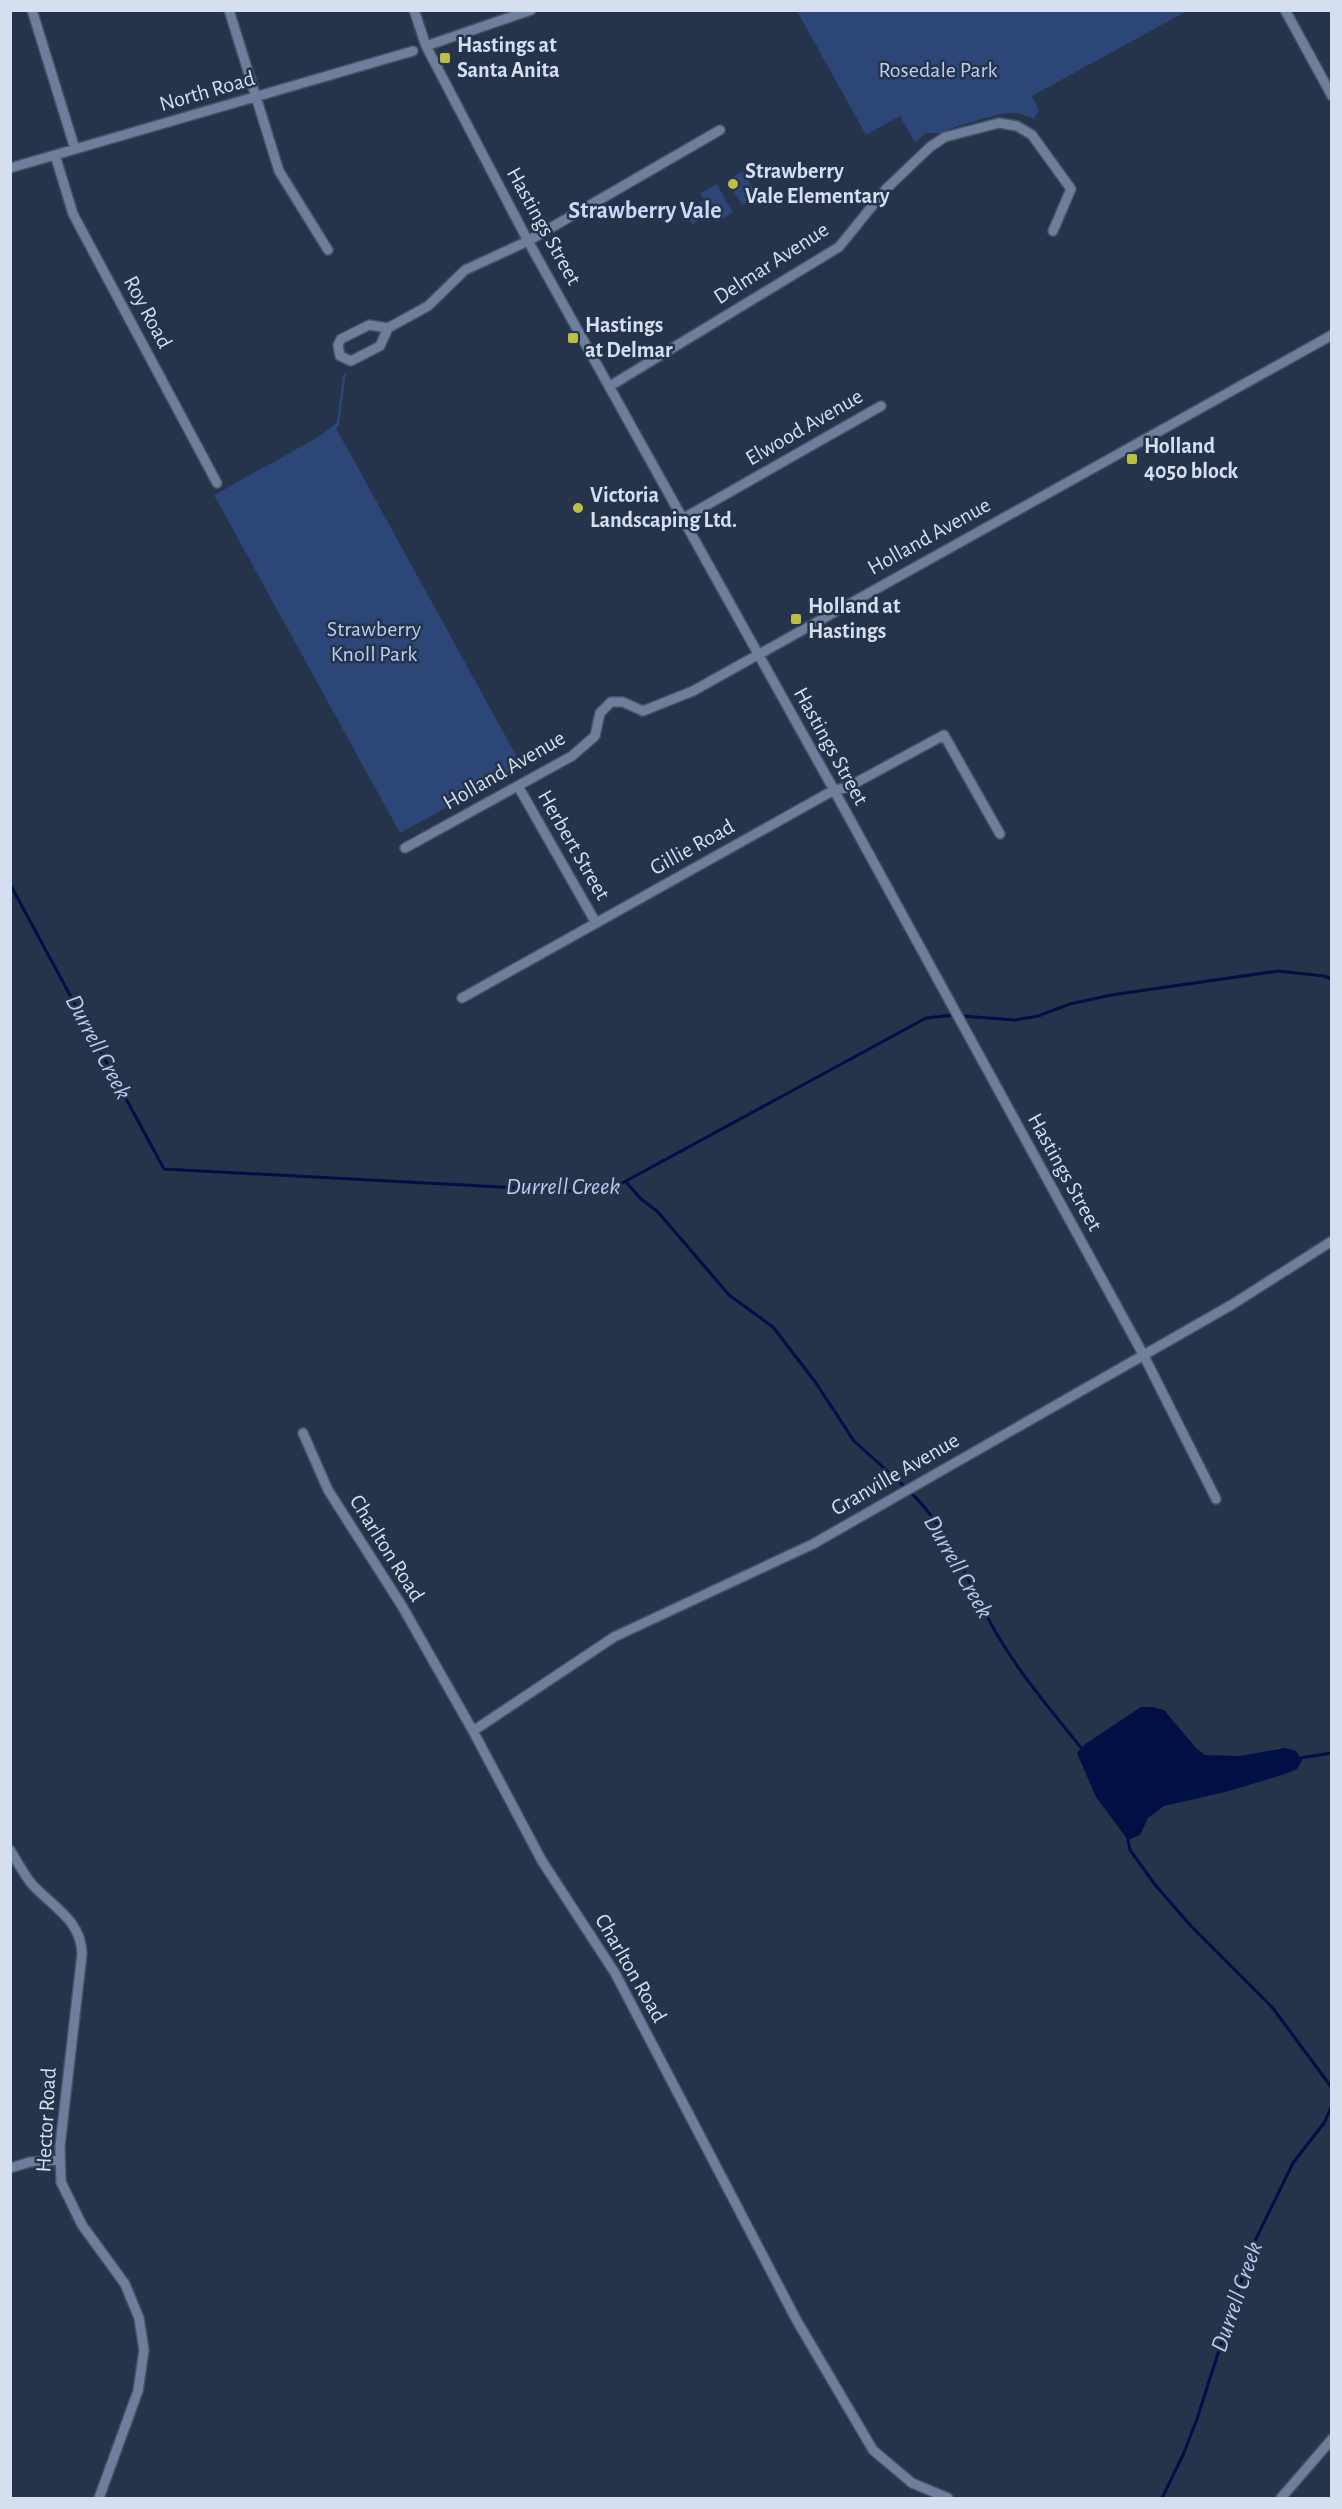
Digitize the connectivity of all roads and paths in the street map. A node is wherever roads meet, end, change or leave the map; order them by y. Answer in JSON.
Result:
{"nodes":[{"id":1,"x":32,"y":10,"type":"edge"},
{"id":2,"x":229,"y":10,"type":"edge"},
{"id":3,"x":414,"y":10,"type":"edge"},
{"id":4,"x":531,"y":10,"type":"edge"},
{"id":5,"x":1285,"y":10,"type":"edge"},
{"id":6,"x":426,"y":46,"type":"junction"},
{"id":7,"x":413,"y":51,"type":"dead end"},
{"id":8,"x":1332,"y":96,"type":"edge"},
{"id":9,"x":255,"y":98,"type":"junction"},
{"id":10,"x":720,"y":130,"type":"dead end"},
{"id":11,"x":75,"y":149,"type":"junction"},
{"id":12,"x":55,"y":155,"type":"junction"},
{"id":13,"x":10,"y":168,"type":"edge"},
{"id":14,"x":1053,"y":231,"type":"dead end"},
{"id":15,"x":528,"y":241,"type":"junction"},
{"id":16,"x":328,"y":250,"type":"dead end"},
{"id":17,"x":388,"y":328,"type":"junction"},
{"id":18,"x":1332,"y":335,"type":"edge"},
{"id":19,"x":610,"y":386,"type":"junction"},
{"id":20,"x":881,"y":406,"type":"dead end"},
{"id":21,"x":217,"y":483,"type":"dead end"},
{"id":22,"x":684,"y":518,"type":"junction"},
{"id":23,"x":758,"y":653,"type":"junction"},
{"id":24,"x":518,"y":786,"type":"junction"},
{"id":25,"x":834,"y":790,"type":"junction"},
{"id":26,"x":1000,"y":834,"type":"dead end"},
{"id":27,"x":405,"y":848,"type":"dead end"},
{"id":28,"x":596,"y":923,"type":"junction"},
{"id":29,"x":462,"y":998,"type":"dead end"},
{"id":30,"x":1332,"y":1241,"type":"edge"},
{"id":31,"x":1143,"y":1354,"type":"junction"},
{"id":32,"x":303,"y":1433,"type":"dead end"},
{"id":33,"x":1216,"y":1499,"type":"dead end"},
{"id":34,"x":473,"y":1731,"type":"junction"},
{"id":35,"x":10,"y":1850,"type":"edge"},
{"id":36,"x":60,"y":2160,"type":"junction"},
{"id":37,"x":10,"y":2168,"type":"edge"},
{"id":38,"x":1332,"y":2439,"type":"edge"},
{"id":39,"x":99,"y":2499,"type":"edge"},
{"id":40,"x":948,"y":2499,"type":"edge"},
{"id":41,"x":1281,"y":2499,"type":"edge"}],
"edges":[{"from":1,"to":11,"type":"street"},
{"from":2,"to":9,"type":"street"},
{"from":3,"to":6,"type":"street","name":"Hastings Street"},
{"from":4,"to":6,"type":"street"},
{"from":5,"to":8,"type":"street"},
{"from":6,"to":15,"type":"street","name":"Hastings Street"},
{"from":7,"to":9,"type":"street","name":"North Road"},
{"from":9,"to":11,"type":"street","name":"North Road"},
{"from":9,"to":16,"type":"street"},
{"from":10,"to":15,"type":"street"},
{"from":11,"to":12,"type":"street","name":"North Road"},
{"from":12,"to":13,"type":"street","name":"North Road"},
{"from":12,"to":21,"type":"street","name":"Roy Road"},
{"from":14,"to":19,"type":"street","name":"Delmar Avenue"},
{"from":15,"to":17,"type":"street"},
{"from":15,"to":19,"type":"street","name":"Hastings Street"},
{"from":17,"to":17,"type":"street"},
{"from":18,"to":23,"type":"street","name":"Holland Avenue"},
{"from":19,"to":22,"type":"street","name":"Hastings Street"},
{"from":20,"to":22,"type":"street","name":"Elwood Avenue"},
{"from":22,"to":23,"type":"street","name":"Hastings Street"},
{"from":23,"to":24,"type":"street","name":"Holland Avenue"},
{"from":23,"to":25,"type":"street","name":"Hastings Street"},
{"from":24,"to":27,"type":"street","name":"Holland Avenue"},
{"from":24,"to":28,"type":"street","name":"Herbert Street"},
{"from":25,"to":26,"type":"street","name":"Gillie Road"},
{"from":25,"to":28,"type":"street","name":"Gillie Road"},
{"from":25,"to":31,"type":"street","name":"Hastings Street"},
{"from":28,"to":29,"type":"street","name":"Gillie Road"},
{"from":30,"to":31,"type":"street","name":"Granville Avenue"},
{"from":31,"to":33,"type":"street","name":"Hastings Street"},
{"from":31,"to":34,"type":"street","name":"Granville Avenue"},
{"from":32,"to":34,"type":"street","name":"Charlton Road"},
{"from":34,"to":40,"type":"street","name":"Charlton Road"},
{"from":35,"to":36,"type":"street","name":"Hector Road"},
{"from":36,"to":37,"type":"street"},
{"from":36,"to":39,"type":"street","name":"Hector Road"},
{"from":38,"to":41,"type":"street"}]}
